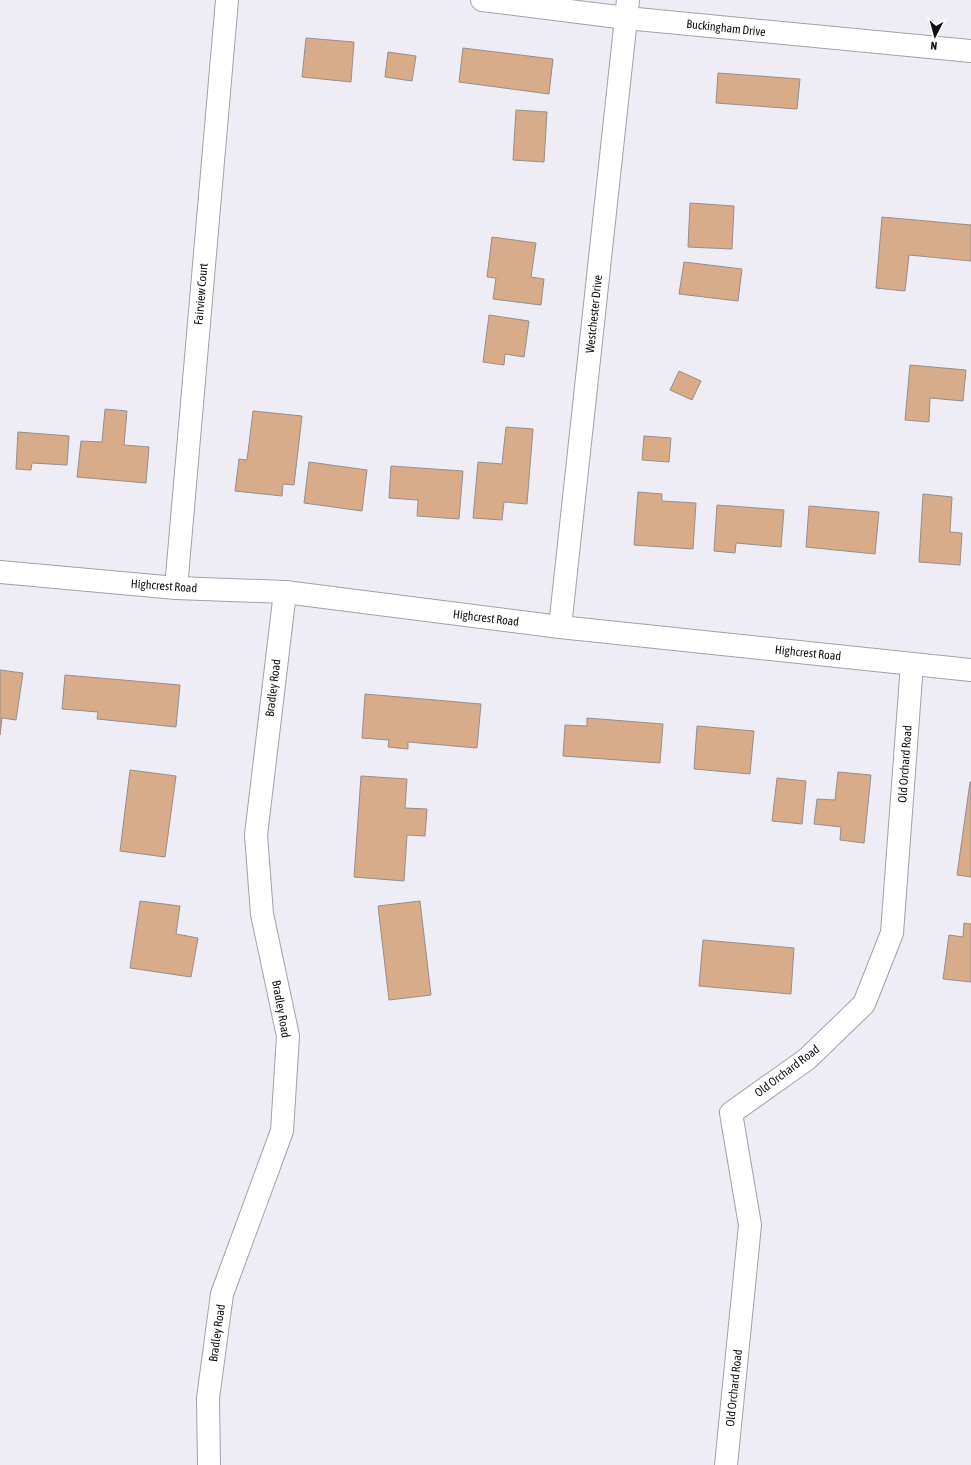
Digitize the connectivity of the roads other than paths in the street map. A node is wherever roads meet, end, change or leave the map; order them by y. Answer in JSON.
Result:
{"nodes":[{"id":1,"x":227,"y":0,"type":"edge"},
{"id":2,"x":482,"y":0,"type":"edge"},
{"id":3,"x":627,"y":9,"type":"edge"},
{"id":4,"x":971,"y":52,"type":"edge"},
{"id":5,"x":0,"y":572,"type":"edge"},
{"id":6,"x":176,"y":588,"type":"junction"},
{"id":7,"x":285,"y":592,"type":"junction"},
{"id":8,"x":560,"y":627,"type":"junction"},
{"id":9,"x":912,"y":664,"type":"junction"},
{"id":10,"x":971,"y":670,"type":"edge"},
{"id":11,"x":209,"y":1465,"type":"edge"},
{"id":12,"x":726,"y":1465,"type":"edge"}],
"edges":[{"from":1,"to":6,"type":"street","name":"Fairview Court"},
{"from":2,"to":3,"type":"street","name":"Buckingham Drive"},
{"from":3,"to":4,"type":"street","name":"Buckingham Drive"},
{"from":3,"to":8,"type":"street","name":"Westchester Drive"},
{"from":5,"to":6,"type":"street","name":"Highcrest Road"},
{"from":6,"to":7,"type":"street","name":"Highcrest Road"},
{"from":7,"to":8,"type":"street","name":"Highcrest Road"},
{"from":7,"to":11,"type":"street","name":"Bradley Road"},
{"from":8,"to":9,"type":"street","name":"Highcrest Road"},
{"from":9,"to":10,"type":"street","name":"Highcrest Road"},
{"from":9,"to":12,"type":"street","name":"Old Orchard Road"}]}
